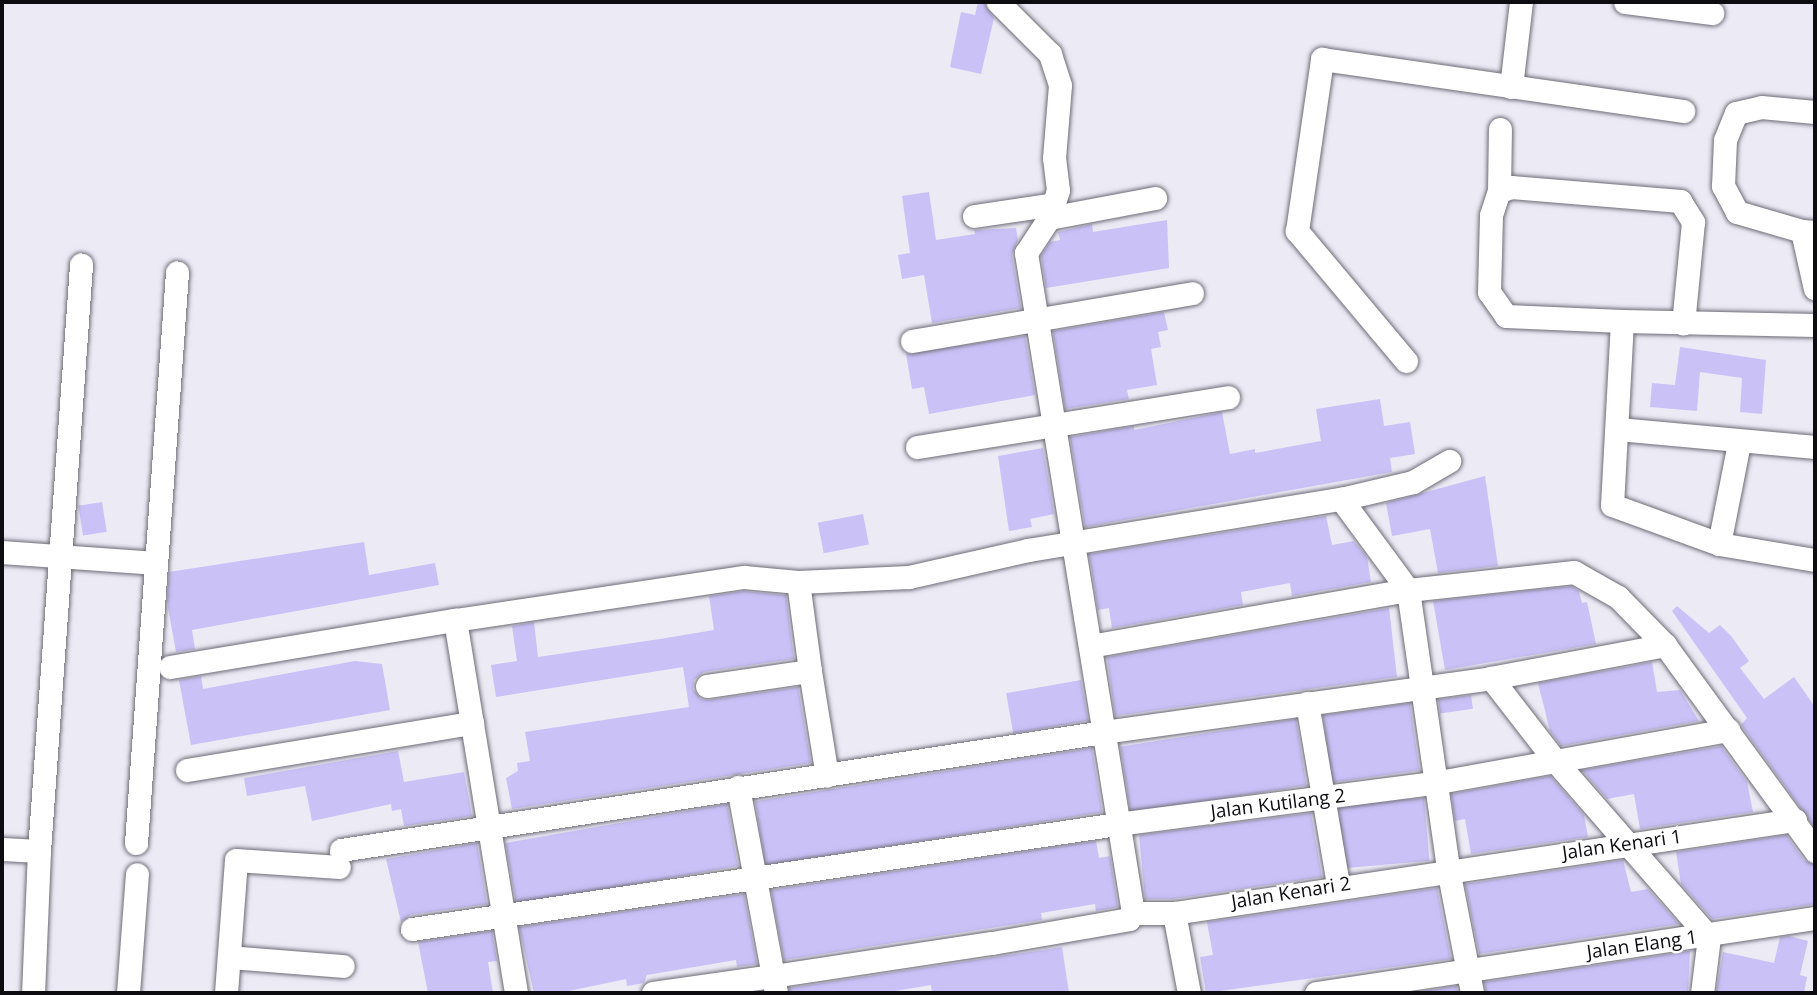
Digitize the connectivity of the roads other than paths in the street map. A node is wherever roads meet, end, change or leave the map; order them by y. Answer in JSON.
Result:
{"nodes":[{"id":1,"x":998,"y":2,"type":"edge"},
{"id":2,"x":1521,"y":2,"type":"edge"},
{"id":3,"x":1625,"y":2,"type":"edge"},
{"id":4,"x":1712,"y":13,"type":"dead end"},
{"id":5,"x":1511,"y":87,"type":"junction"},
{"id":6,"x":1683,"y":111,"type":"dead end"},
{"id":7,"x":1815,"y":112,"type":"edge"},
{"id":8,"x":1500,"y":129,"type":"dead end"},
{"id":9,"x":1499,"y":191,"type":"junction"},
{"id":10,"x":1155,"y":198,"type":"dead end"},
{"id":11,"x":1051,"y":211,"type":"junction"},
{"id":12,"x":974,"y":216,"type":"dead end"},
{"id":13,"x":1809,"y":231,"type":"edge"},
{"id":14,"x":80,"y":265,"type":"dead end"},
{"id":15,"x":177,"y":272,"type":"dead end"},
{"id":16,"x":1815,"y":289,"type":"edge"},
{"id":17,"x":1192,"y":293,"type":"dead end"},
{"id":18,"x":1035,"y":320,"type":"junction"},
{"id":19,"x":1622,"y":321,"type":"junction"},
{"id":20,"x":1684,"y":324,"type":"junction"},
{"id":21,"x":1815,"y":326,"type":"edge"},
{"id":22,"x":912,"y":341,"type":"dead end"},
{"id":23,"x":1406,"y":361,"type":"dead end"},
{"id":24,"x":1228,"y":397,"type":"dead end"},
{"id":25,"x":1051,"y":426,"type":"junction"},
{"id":26,"x":1618,"y":429,"type":"junction"},
{"id":27,"x":1739,"y":443,"type":"junction"},
{"id":28,"x":917,"y":447,"type":"dead end"},
{"id":29,"x":1815,"y":447,"type":"edge"},
{"id":30,"x":1449,"y":461,"type":"dead end"},
{"id":31,"x":1341,"y":499,"type":"junction"},
{"id":32,"x":1073,"y":542,"type":"junction"},
{"id":33,"x":1719,"y":544,"type":"junction"},
{"id":34,"x":2,"y":552,"type":"edge"},
{"id":35,"x":60,"y":556,"type":"junction"},
{"id":36,"x":1815,"y":561,"type":"edge"},
{"id":37,"x":156,"y":564,"type":"junction"},
{"id":38,"x":798,"y":582,"type":"junction"},
{"id":39,"x":1408,"y":590,"type":"junction"},
{"id":40,"x":455,"y":620,"type":"junction"},
{"id":41,"x":1665,"y":645,"type":"junction"},
{"id":42,"x":1090,"y":646,"type":"junction"},
{"id":43,"x":170,"y":667,"type":"dead end"},
{"id":44,"x":810,"y":671,"type":"junction"},
{"id":45,"x":1491,"y":678,"type":"junction"},
{"id":46,"x":707,"y":686,"type":"dead end"},
{"id":47,"x":1423,"y":687,"type":"junction"},
{"id":48,"x":1307,"y":703,"type":"junction"},
{"id":49,"x":472,"y":723,"type":"junction"},
{"id":50,"x":1728,"y":730,"type":"junction"},
{"id":51,"x":1103,"y":732,"type":"junction"},
{"id":52,"x":1557,"y":763,"type":"junction"},
{"id":53,"x":187,"y":770,"type":"dead end"},
{"id":54,"x":827,"y":776,"type":"junction"},
{"id":55,"x":1439,"y":782,"type":"junction"},
{"id":56,"x":738,"y":787,"type":"junction"},
{"id":57,"x":1327,"y":799,"type":"junction"},
{"id":58,"x":1795,"y":820,"type":"junction"},
{"id":59,"x":1117,"y":824,"type":"junction"},
{"id":60,"x":489,"y":826,"type":"junction"},
{"id":61,"x":136,"y":843,"type":"dead end"},
{"id":62,"x":1629,"y":843,"type":"junction"},
{"id":63,"x":2,"y":849,"type":"edge"},
{"id":64,"x":1815,"y":850,"type":"edge"},
{"id":65,"x":39,"y":851,"type":"junction"},
{"id":66,"x":1448,"y":869,"type":"junction"},
{"id":67,"x":137,"y":874,"type":"dead end"},
{"id":68,"x":752,"y":877,"type":"junction"},
{"id":69,"x":1338,"y":885,"type":"junction"},
{"id":70,"x":1133,"y":912,"type":"junction"},
{"id":71,"x":1174,"y":912,"type":"junction"},
{"id":72,"x":503,"y":914,"type":"junction"},
{"id":73,"x":1815,"y":918,"type":"edge"},
{"id":74,"x":412,"y":929,"type":"dead end"},
{"id":75,"x":1709,"y":936,"type":"junction"},
{"id":76,"x":229,"y":957,"type":"junction"},
{"id":77,"x":343,"y":966,"type":"dead end"},
{"id":78,"x":1468,"y":968,"type":"junction"},
{"id":79,"x":774,"y":984,"type":"edge"},
{"id":80,"x":33,"y":993,"type":"edge"},
{"id":81,"x":128,"y":993,"type":"edge"},
{"id":82,"x":226,"y":993,"type":"edge"},
{"id":83,"x":516,"y":993,"type":"edge"},
{"id":84,"x":653,"y":993,"type":"edge"},
{"id":85,"x":1189,"y":993,"type":"edge"},
{"id":86,"x":1315,"y":993,"type":"edge"},
{"id":87,"x":1472,"y":993,"type":"edge"},
{"id":88,"x":1702,"y":993,"type":"edge"}],
"edges":[{"from":1,"to":11,"type":"street"},
{"from":2,"to":5,"type":"street"},
{"from":3,"to":4,"type":"street"},
{"from":5,"to":6,"type":"street"},
{"from":5,"to":23,"type":"street"},
{"from":7,"to":13,"type":"street"},
{"from":8,"to":9,"type":"street"},
{"from":9,"to":19,"type":"street"},
{"from":9,"to":20,"type":"street"},
{"from":10,"to":11,"type":"street"},
{"from":11,"to":12,"type":"street"},
{"from":11,"to":18,"type":"street"},
{"from":13,"to":16,"type":"street"},
{"from":14,"to":35,"type":"street"},
{"from":15,"to":37,"type":"street"},
{"from":17,"to":18,"type":"street"},
{"from":18,"to":22,"type":"street"},
{"from":18,"to":25,"type":"street"},
{"from":19,"to":20,"type":"street"},
{"from":19,"to":26,"type":"street"},
{"from":20,"to":21,"type":"street"},
{"from":24,"to":25,"type":"street"},
{"from":25,"to":28,"type":"street"},
{"from":25,"to":32,"type":"street"},
{"from":26,"to":27,"type":"street"},
{"from":26,"to":33,"type":"street"},
{"from":27,"to":29,"type":"street"},
{"from":27,"to":33,"type":"street"},
{"from":30,"to":31,"type":"street"},
{"from":31,"to":32,"type":"street"},
{"from":31,"to":39,"type":"street"},
{"from":32,"to":38,"type":"street"},
{"from":32,"to":42,"type":"street"},
{"from":33,"to":36,"type":"street"},
{"from":34,"to":35,"type":"street"},
{"from":35,"to":37,"type":"street"},
{"from":35,"to":65,"type":"street"},
{"from":37,"to":61,"type":"street"},
{"from":38,"to":40,"type":"street"},
{"from":38,"to":44,"type":"street"},
{"from":39,"to":41,"type":"street"},
{"from":39,"to":42,"type":"street"},
{"from":39,"to":47,"type":"street"},
{"from":40,"to":43,"type":"street"},
{"from":40,"to":49,"type":"street"},
{"from":41,"to":45,"type":"street"},
{"from":41,"to":50,"type":"street"},
{"from":42,"to":51,"type":"street"},
{"from":44,"to":46,"type":"street"},
{"from":44,"to":54,"type":"street"},
{"from":45,"to":47,"type":"street"},
{"from":45,"to":52,"type":"street"},
{"from":47,"to":48,"type":"street"},
{"from":47,"to":55,"type":"street"},
{"from":48,"to":51,"type":"street"},
{"from":48,"to":57,"type":"street"},
{"from":49,"to":53,"type":"street"},
{"from":49,"to":60,"type":"street"},
{"from":50,"to":52,"type":"street","name":"Jalan Kutilang 2"},
{"from":50,"to":58,"type":"street"},
{"from":51,"to":54,"type":"street"},
{"from":51,"to":59,"type":"street"},
{"from":52,"to":55,"type":"street","name":"Jalan Kutilang 2"},
{"from":52,"to":62,"type":"street"},
{"from":54,"to":56,"type":"street"},
{"from":55,"to":57,"type":"street","name":"Jalan Kutilang 2"},
{"from":55,"to":66,"type":"street"},
{"from":56,"to":60,"type":"street"},
{"from":56,"to":68,"type":"street"},
{"from":57,"to":59,"type":"street","name":"Jalan Kutilang 2"},
{"from":57,"to":69,"type":"street"},
{"from":58,"to":62,"type":"street","name":"Jalan Kenari 1"},
{"from":58,"to":64,"type":"street"},
{"from":59,"to":68,"type":"street","name":"Jalan Kutilang 2"},
{"from":59,"to":70,"type":"street"},
{"from":60,"to":72,"type":"street"},
{"from":60,"to":76,"type":"street"},
{"from":62,"to":66,"type":"street","name":"Jalan Kenari 1"},
{"from":62,"to":75,"type":"street"},
{"from":63,"to":65,"type":"street"},
{"from":65,"to":80,"type":"street"},
{"from":66,"to":69,"type":"street","name":"Jalan Kenari 2"},
{"from":66,"to":78,"type":"street"},
{"from":67,"to":81,"type":"street"},
{"from":68,"to":72,"type":"street","name":"Jalan Kutilang 2"},
{"from":68,"to":79,"type":"street"},
{"from":69,"to":71,"type":"street","name":"Jalan Kenari 2"},
{"from":70,"to":71,"type":"street","name":"Jalan Kenari 2"},
{"from":70,"to":79,"type":"street"},
{"from":71,"to":85,"type":"street"},
{"from":72,"to":74,"type":"street","name":"Jalan Kutilang 2"},
{"from":72,"to":83,"type":"street"},
{"from":73,"to":75,"type":"street","name":"Jalan Elang 1"},
{"from":75,"to":78,"type":"street","name":"Jalan Elang 1"},
{"from":75,"to":88,"type":"street"},
{"from":76,"to":77,"type":"street"},
{"from":76,"to":82,"type":"street"},
{"from":78,"to":86,"type":"street","name":"Jalan Elang 1"},
{"from":78,"to":87,"type":"street"},
{"from":79,"to":84,"type":"street"}]}
